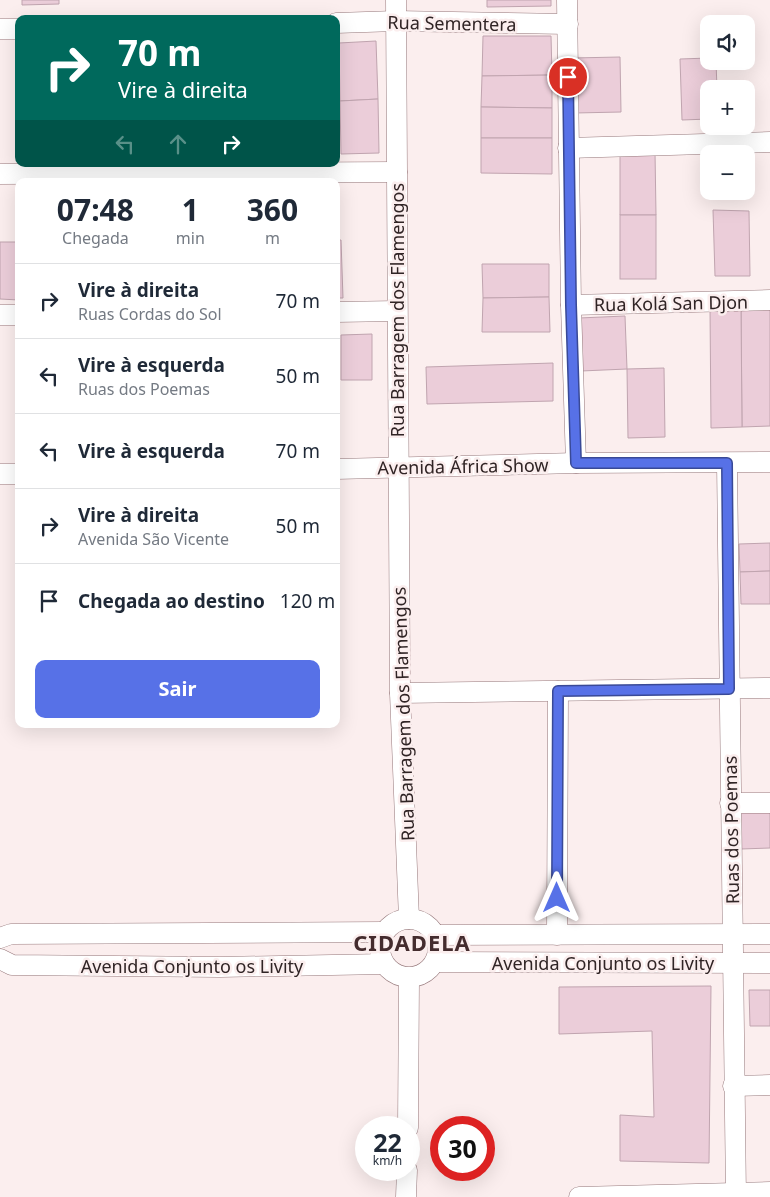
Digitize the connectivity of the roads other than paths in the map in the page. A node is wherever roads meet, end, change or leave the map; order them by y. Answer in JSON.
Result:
{"nodes":[{"id":1,"x":396,"y":0,"type":"edge"},
{"id":2,"x":567,"y":0,"type":"edge"},
{"id":3,"x":396,"y":21,"type":"junction"},
{"id":4,"x":340,"y":23,"type":"edge"},
{"id":5,"x":568,"y":24,"type":"junction"},
{"id":6,"x":0,"y":29,"type":"edge"},
{"id":7,"x":15,"y":29,"type":"edge"},
{"id":8,"x":770,"y":142,"type":"edge"},
{"id":9,"x":568,"y":148,"type":"junction"},
{"id":10,"x":397,"y":172,"type":"junction"},
{"id":11,"x":0,"y":174,"type":"edge"},
{"id":12,"x":770,"y":300,"type":"edge"},
{"id":13,"x":571,"y":305,"type":"junction"},
{"id":14,"x":397,"y":311,"type":"junction"},
{"id":15,"x":340,"y":312,"type":"edge"},
{"id":16,"x":0,"y":315,"type":"edge"},
{"id":17,"x":15,"y":315,"type":"edge"},
{"id":18,"x":770,"y":462,"type":"edge"},
{"id":19,"x":576,"y":463,"type":"junction"},
{"id":20,"x":727,"y":463,"type":"junction"},
{"id":21,"x":398,"y":468,"type":"junction"},
{"id":22,"x":340,"y":469,"type":"edge"},
{"id":23,"x":0,"y":474,"type":"edge"},
{"id":24,"x":15,"y":474,"type":"edge"},
{"id":25,"x":770,"y":688,"type":"edge"},
{"id":26,"x":729,"y":689,"type":"junction"},
{"id":27,"x":558,"y":691,"type":"junction"},
{"id":28,"x":400,"y":693,"type":"junction"},
{"id":29,"x":770,"y":802,"type":"edge"},
{"id":30,"x":730,"y":803,"type":"junction"},
{"id":31,"x":409,"y":919,"type":"junction"},
{"id":32,"x":384,"y":932,"type":"junction"},
{"id":33,"x":770,"y":934,"type":"edge"},
{"id":34,"x":436,"y":935,"type":"junction"},
{"id":35,"x":557,"y":935,"type":"junction"},
{"id":36,"x":732,"y":935,"type":"junction"},
{"id":37,"x":0,"y":938,"type":"edge"},
{"id":38,"x":0,"y":960,"type":"edge"},
{"id":39,"x":435,"y":962,"type":"junction"},
{"id":40,"x":770,"y":963,"type":"edge"},
{"id":41,"x":384,"y":964,"type":"junction"},
{"id":42,"x":732,"y":964,"type":"junction"},
{"id":43,"x":409,"y":978,"type":"junction"},
{"id":44,"x":770,"y":1085,"type":"edge"},
{"id":45,"x":733,"y":1086,"type":"junction"},
{"id":46,"x":408,"y":1116,"type":"edge"},
{"id":47,"x":407,"y":1181,"type":"edge"},
{"id":48,"x":770,"y":1192,"type":"edge"},
{"id":49,"x":736,"y":1195,"type":"edge"},
{"id":50,"x":406,"y":1197,"type":"edge"},
{"id":51,"x":579,"y":1197,"type":"edge"}],
"edges":[{"from":1,"to":3,"type":"street","name":"Rua Barragem dos Flamengos"},
{"from":2,"to":5,"type":"street"},
{"from":3,"to":4,"type":"street","name":"Rua Sementera"},
{"from":3,"to":5,"type":"street","name":"Rua Sementera"},
{"from":3,"to":10,"type":"street","name":"Rua Barragem dos Flamengos"},
{"from":5,"to":9,"type":"street"},
{"from":6,"to":7,"type":"street"},
{"from":8,"to":9,"type":"street"},
{"from":9,"to":13,"type":"street"},
{"from":10,"to":11,"type":"street"},
{"from":10,"to":14,"type":"street","name":"Rua Barragem dos Flamengos"},
{"from":12,"to":13,"type":"street","name":"Rua Kolá San Djon"},
{"from":13,"to":19,"type":"street"},
{"from":14,"to":15,"type":"street"},
{"from":14,"to":21,"type":"street","name":"Rua Barragem dos Flamengos"},
{"from":16,"to":17,"type":"street"},
{"from":18,"to":20,"type":"street","name":"Avenida África Show"},
{"from":19,"to":20,"type":"street","name":"Avenida África Show"},
{"from":19,"to":21,"type":"street","name":"Avenida África Show"},
{"from":20,"to":26,"type":"street","name":"Ruas dos Poemas"},
{"from":21,"to":22,"type":"street","name":"Avenida África Show"},
{"from":21,"to":28,"type":"street","name":"Rua Barragem dos Flamengos"},
{"from":23,"to":24,"type":"street"},
{"from":25,"to":26,"type":"street"},
{"from":26,"to":27,"type":"street"},
{"from":26,"to":30,"type":"street","name":"Ruas dos Poemas"},
{"from":27,"to":28,"type":"street"},
{"from":27,"to":35,"type":"street"},
{"from":28,"to":31,"type":"street","name":"Rua Barragem dos Flamengos"},
{"from":29,"to":30,"type":"street"},
{"from":30,"to":36,"type":"street","name":"Ruas dos Poemas"},
{"from":31,"to":32,"type":"street"},
{"from":31,"to":34,"type":"street"},
{"from":32,"to":37,"type":"street","name":"Avenida Conjunto os Livity"},
{"from":32,"to":41,"type":"street"},
{"from":33,"to":36,"type":"street","name":"Avenida Conjunto os Livity"},
{"from":34,"to":35,"type":"street","name":"Avenida Conjunto os Livity"},
{"from":34,"to":39,"type":"street"},
{"from":35,"to":36,"type":"street","name":"Avenida Conjunto os Livity"},
{"from":36,"to":42,"type":"street","name":"Ruas dos Poemas"},
{"from":38,"to":41,"type":"street","name":"Avenida Conjunto os Livity"},
{"from":39,"to":42,"type":"street","name":"Avenida Conjunto os Livity"},
{"from":39,"to":43,"type":"street"},
{"from":40,"to":42,"type":"street","name":"Avenida Conjunto os Livity"},
{"from":41,"to":43,"type":"street"},
{"from":42,"to":45,"type":"street","name":"Ruas dos Poemas"},
{"from":43,"to":46,"type":"street"},
{"from":44,"to":45,"type":"street"},
{"from":45,"to":49,"type":"street","name":"Ruas dos Poemas"},
{"from":47,"to":50,"type":"street"},
{"from":48,"to":49,"type":"street"},
{"from":49,"to":51,"type":"street"}]}
